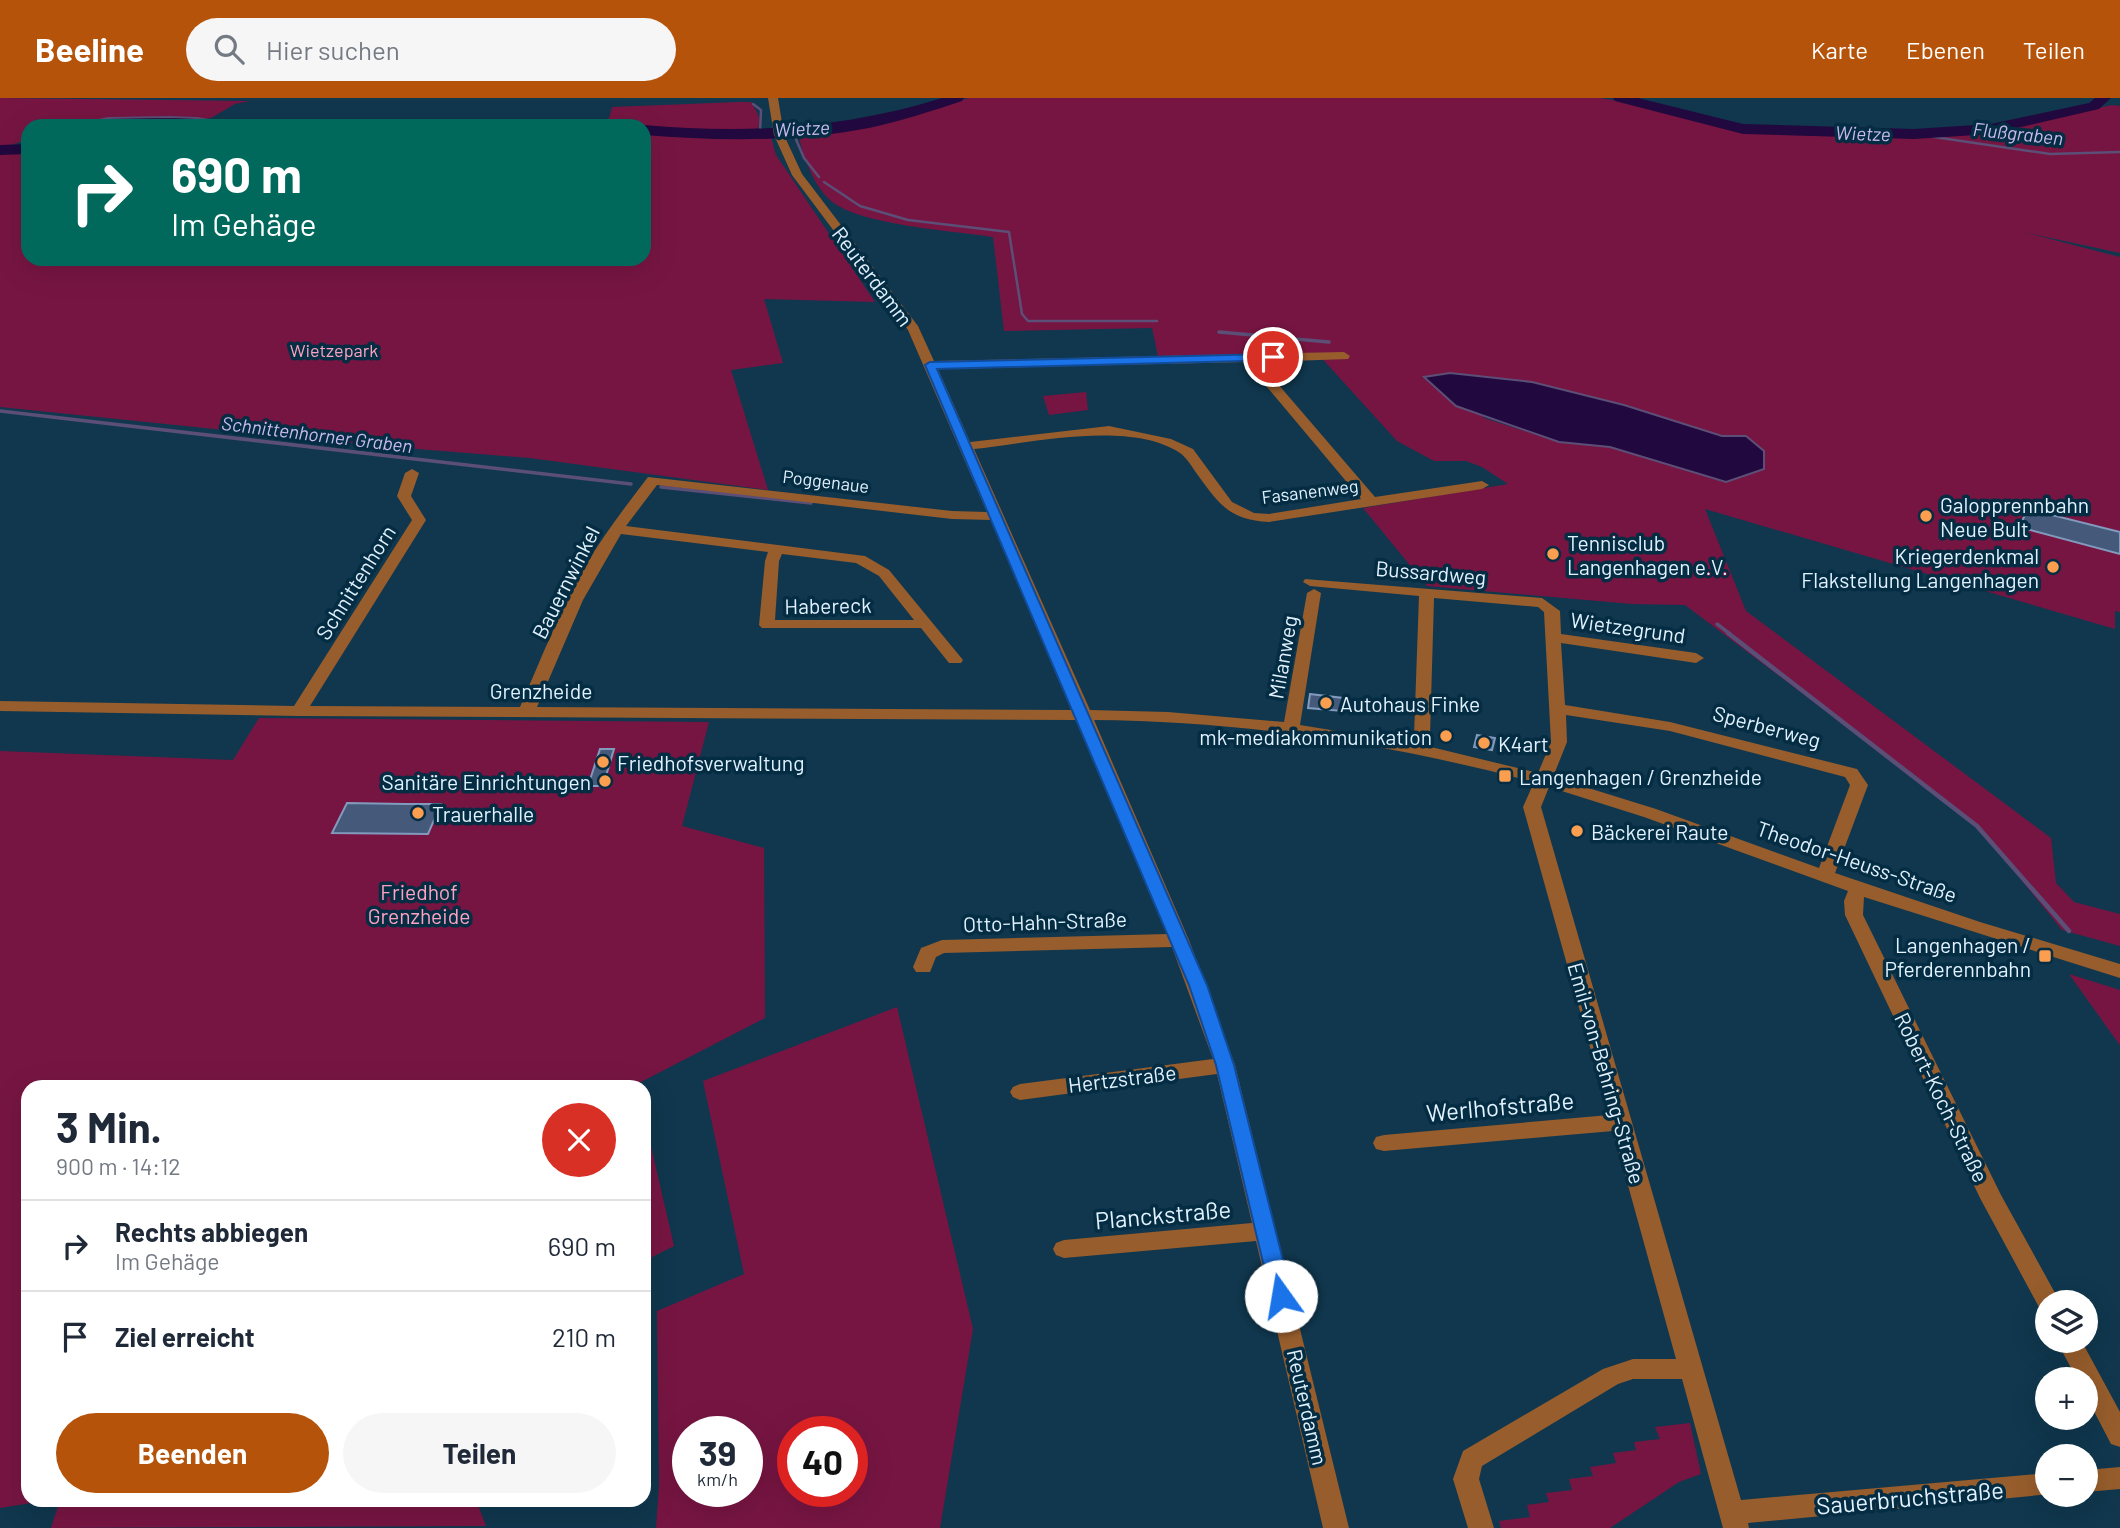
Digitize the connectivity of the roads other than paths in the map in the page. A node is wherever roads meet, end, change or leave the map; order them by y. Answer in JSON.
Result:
{"nodes":[{"id":1,"x":773,"y":98,"type":"edge"},
{"id":2,"x":1344,"y":356,"type":"dead end"},
{"id":3,"x":1249,"y":358,"type":"junction"},
{"id":4,"x":930,"y":365,"type":"junction"},
{"id":5,"x":966,"y":446,"type":"junction"},
{"id":6,"x":412,"y":472,"type":"dead end"},
{"id":7,"x":653,"y":480,"type":"joint"},
{"id":8,"x":1482,"y":485,"type":"dead end"},
{"id":9,"x":1371,"y":502,"type":"junction"},
{"id":10,"x":996,"y":516,"type":"junction"},
{"id":11,"x":616,"y":529,"type":"junction"},
{"id":12,"x":777,"y":549,"type":"junction"},
{"id":13,"x":1312,"y":588,"type":"joint"},
{"id":14,"x":1427,"y":593,"type":"junction"},
{"id":15,"x":1548,"y":606,"type":"joint"},
{"id":16,"x":926,"y":623,"type":"junction"},
{"id":17,"x":1553,"y":637,"type":"junction"},
{"id":18,"x":1696,"y":658,"type":"dead end"},
{"id":19,"x":955,"y":660,"type":"dead end"},
{"id":20,"x":0,"y":706,"type":"edge"},
{"id":21,"x":1559,"y":709,"type":"junction"},
{"id":22,"x":299,"y":711,"type":"junction"},
{"id":23,"x":527,"y":711,"type":"junction"},
{"id":24,"x":1083,"y":715,"type":"junction"},
{"id":25,"x":1291,"y":728,"type":"junction"},
{"id":26,"x":1418,"y":749,"type":"junction"},
{"id":27,"x":1543,"y":779,"type":"junction"},
{"id":28,"x":1825,"y":877,"type":"junction"},
{"id":29,"x":1859,"y":888,"type":"junction"},
{"id":30,"x":1180,"y":940,"type":"junction"},
{"id":31,"x":923,"y":967,"type":"dead end"},
{"id":32,"x":2120,"y":971,"type":"edge"},
{"id":33,"x":1225,"y":1065,"type":"junction"},
{"id":34,"x":1020,"y":1092,"type":"dead end"},
{"id":35,"x":1621,"y":1122,"type":"junction"},
{"id":36,"x":1384,"y":1143,"type":"dead end"},
{"id":37,"x":1266,"y":1231,"type":"junction"},
{"id":38,"x":1065,"y":1249,"type":"dead end"},
{"id":39,"x":2041,"y":1290,"type":"edge"},
{"id":40,"x":2075,"y":1353,"type":"edge"},
{"id":41,"x":1690,"y":1369,"type":"junction"},
{"id":42,"x":2120,"y":1436,"type":"edge"},
{"id":43,"x":2120,"y":1478,"type":"edge"},
{"id":44,"x":2098,"y":1480,"type":"edge"},
{"id":45,"x":2035,"y":1486,"type":"edge"},
{"id":46,"x":1734,"y":1520,"type":"edge"},
{"id":47,"x":1336,"y":1528,"type":"edge"},
{"id":48,"x":1481,"y":1528,"type":"edge"}],
"edges":[{"from":1,"to":4,"type":"street","name":"Reuterdamm"},
{"from":2,"to":3,"type":"street"},
{"from":3,"to":4,"type":"street"},
{"from":3,"to":9,"type":"street"},
{"from":4,"to":5,"type":"street","name":"Reuterdamm"},
{"from":5,"to":9,"type":"street","name":"Fasanenweg"},
{"from":5,"to":10,"type":"street","name":"Reuterdamm"},
{"from":6,"to":22,"type":"street","name":"Schnittenhorn"},
{"from":7,"to":10,"type":"street","name":"Poggenaue"},
{"from":7,"to":11,"type":"street","name":"Bauernwinkel"},
{"from":8,"to":9,"type":"street","name":"Fasanenweg"},
{"from":10,"to":24,"type":"street","name":"Reuterdamm"},
{"from":11,"to":12,"type":"street","name":"Habereck"},
{"from":11,"to":23,"type":"street","name":"Bauernwinkel"},
{"from":12,"to":16,"type":"street","name":"Habereck"},
{"from":12,"to":16,"type":"street","name":"Habereck"},
{"from":13,"to":14,"type":"street","name":"Bussardweg"},
{"from":13,"to":25,"type":"street","name":"Milanweg"},
{"from":14,"to":15,"type":"street","name":"Bussardweg"},
{"from":14,"to":26,"type":"street"},
{"from":15,"to":17,"type":"street","name":"Emil-von-Behring-Straße"},
{"from":16,"to":19,"type":"street","name":"Habereck"},
{"from":17,"to":18,"type":"street","name":"Wietzegrund"},
{"from":17,"to":21,"type":"street","name":"Emil-von-Behring-Straße"},
{"from":20,"to":22,"type":"street","name":"Grenzheide"},
{"from":21,"to":27,"type":"street","name":"Emil-von-Behring-Straße"},
{"from":21,"to":28,"type":"street","name":"Sperberweg"},
{"from":22,"to":23,"type":"street","name":"Grenzheide"},
{"from":23,"to":24,"type":"street","name":"Grenzheide"},
{"from":24,"to":25,"type":"street","name":"Theodor-Heuss-Straße"},
{"from":24,"to":30,"type":"street","name":"Reuterdamm"},
{"from":25,"to":26,"type":"street","name":"Theodor-Heuss-Straße"},
{"from":26,"to":27,"type":"street","name":"Theodor-Heuss-Straße"},
{"from":27,"to":28,"type":"street","name":"Theodor-Heuss-Straße"},
{"from":27,"to":35,"type":"street","name":"Emil-von-Behring-Straße"},
{"from":28,"to":29,"type":"street","name":"Theodor-Heuss-Straße"},
{"from":29,"to":32,"type":"street","name":"Theodor-Heuss-Straße"},
{"from":29,"to":39,"type":"street","name":"Robert-Koch-Straße"},
{"from":30,"to":31,"type":"street","name":"Otto-Hahn-Straße"},
{"from":30,"to":33,"type":"street","name":"Reuterdamm"},
{"from":33,"to":34,"type":"street","name":"Hertzstraße"},
{"from":33,"to":37,"type":"street","name":"Reuterdamm"},
{"from":35,"to":36,"type":"street","name":"Werlhofstraße"},
{"from":35,"to":41,"type":"street","name":"Emil-von-Behring-Straße"},
{"from":37,"to":38,"type":"street","name":"Planckstraße"},
{"from":37,"to":47,"type":"street","name":"Reuterdamm"},
{"from":40,"to":42,"type":"street"},
{"from":41,"to":46,"type":"street","name":"Emil-von-Behring-Straße"},
{"from":41,"to":48,"type":"street"},
{"from":43,"to":44,"type":"street"},
{"from":45,"to":46,"type":"street","name":"Sauerbruchstraße"}]}
